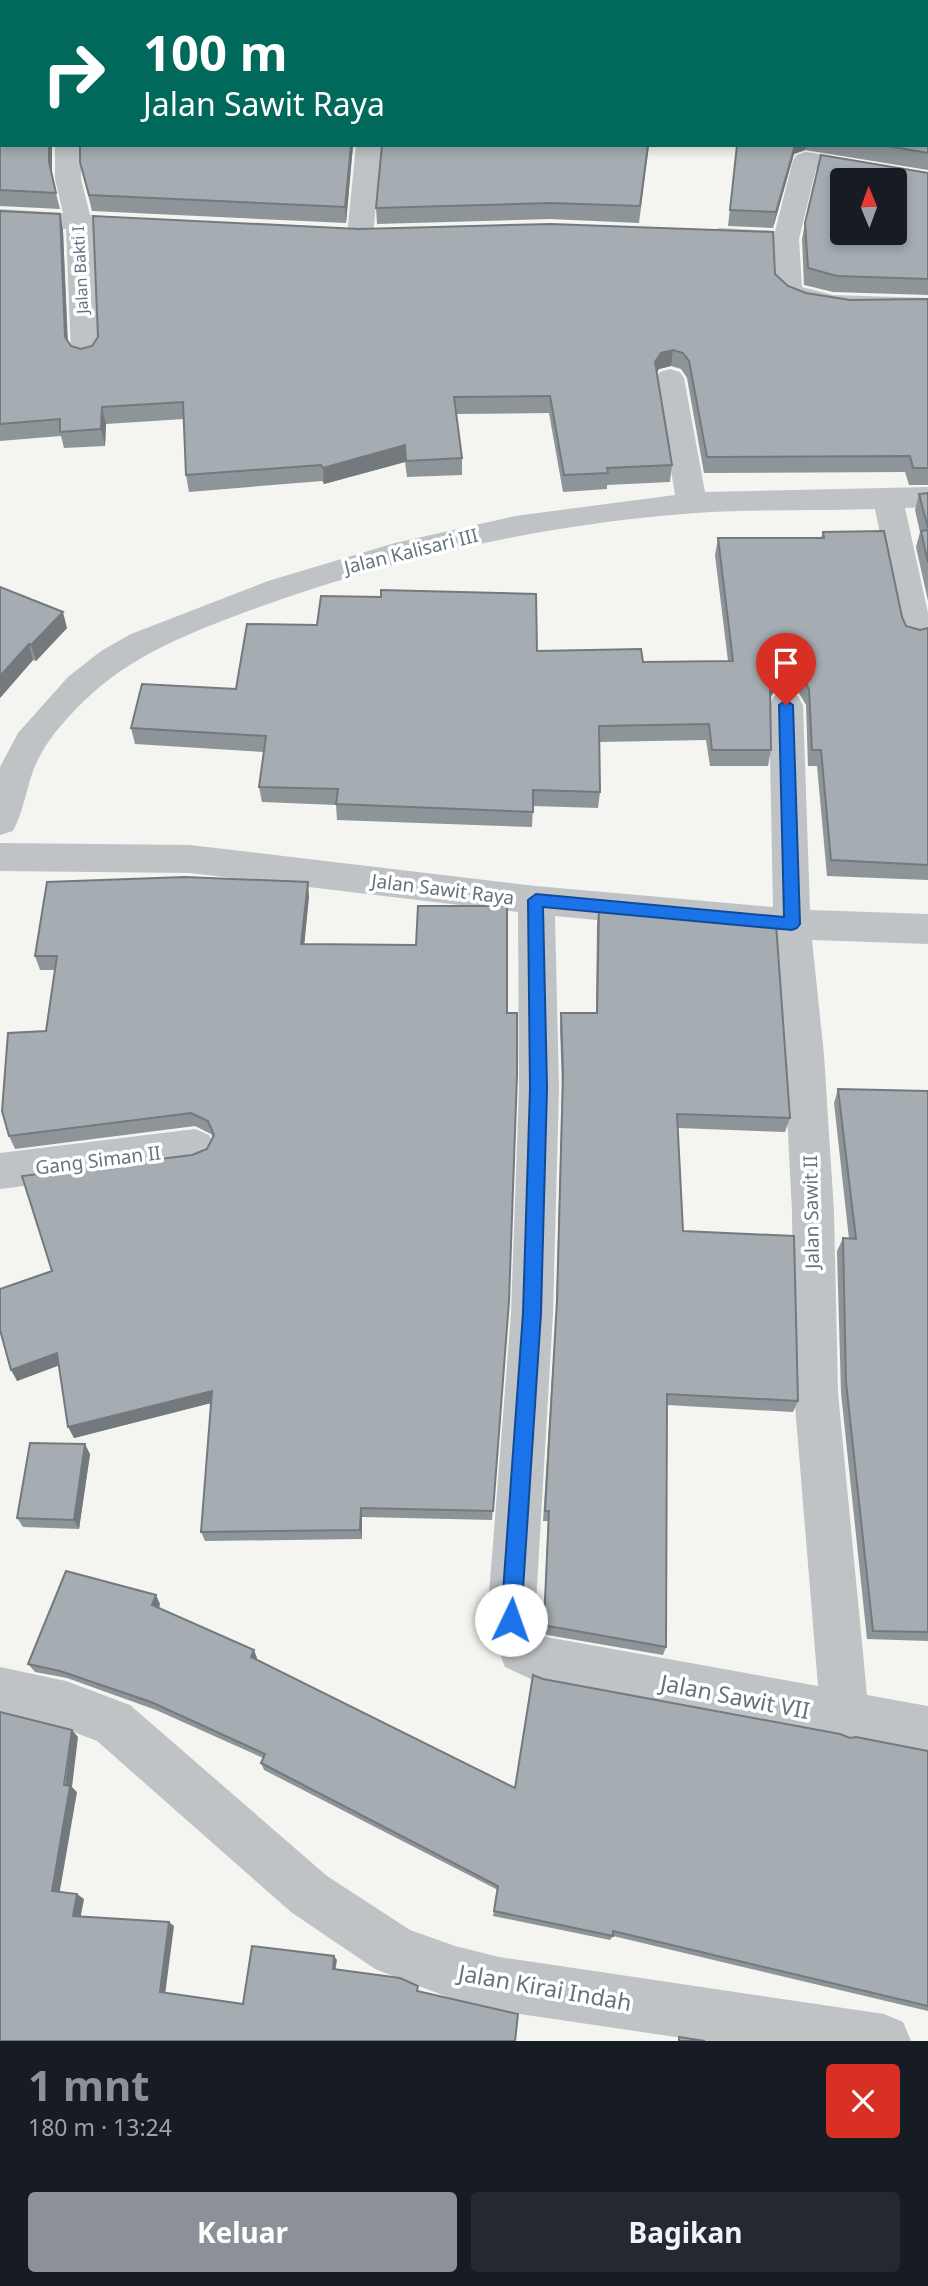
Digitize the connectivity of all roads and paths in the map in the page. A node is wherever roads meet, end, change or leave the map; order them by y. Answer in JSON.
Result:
{"nodes":[{"id":1,"x":68,"y":147,"type":"edge"},
{"id":2,"x":369,"y":147,"type":"edge"},
{"id":3,"x":805,"y":152,"type":"edge"},
{"id":4,"x":928,"y":180,"type":"edge"},
{"id":5,"x":0,"y":217,"type":"edge"},
{"id":6,"x":79,"y":223,"type":"junction"},
{"id":7,"x":172,"y":227,"type":"edge"},
{"id":8,"x":333,"y":234,"type":"edge"},
{"id":9,"x":387,"y":234,"type":"edge"},
{"id":10,"x":360,"y":235,"type":"junction"},
{"id":11,"x":689,"y":235,"type":"edge"},
{"id":12,"x":786,"y":239,"type":"junction"},
{"id":13,"x":928,"y":306,"type":"edge"},
{"id":14,"x":85,"y":354,"type":"edge"},
{"id":15,"x":670,"y":378,"type":"dead end"},
{"id":16,"x":928,"y":497,"type":"edge"},
{"id":17,"x":888,"y":500,"type":"junction"},
{"id":18,"x":692,"y":503,"type":"junction"},
{"id":19,"x":916,"y":633,"type":"edge"},
{"id":20,"x":786,"y":705,"type":"dead end"},
{"id":21,"x":0,"y":821,"type":"edge"},
{"id":22,"x":0,"y":857,"type":"edge"},
{"id":23,"x":536,"y":900,"type":"junction"},
{"id":24,"x":792,"y":924,"type":"junction"},
{"id":25,"x":928,"y":929,"type":"edge"},
{"id":26,"x":195,"y":1147,"type":"dead end"},
{"id":27,"x":0,"y":1171,"type":"edge"},
{"id":28,"x":0,"y":1691,"type":"edge"},
{"id":29,"x":845,"y":1718,"type":"junction"},
{"id":30,"x":928,"y":1731,"type":"edge"},
{"id":31,"x":884,"y":2041,"type":"edge"}],
"edges":[{"from":1,"to":6,"type":"street","name":"Jalan Bakti I"},
{"from":2,"to":10,"type":"street"},
{"from":3,"to":4,"type":"street"},
{"from":3,"to":12,"type":"street"},
{"from":5,"to":6,"type":"street"},
{"from":6,"to":7,"type":"street"},
{"from":6,"to":14,"type":"street","name":"Jalan Bakti I"},
{"from":8,"to":10,"type":"street"},
{"from":9,"to":10,"type":"street"},
{"from":11,"to":12,"type":"street"},
{"from":12,"to":13,"type":"street"},
{"from":15,"to":18,"type":"street"},
{"from":16,"to":17,"type":"street","name":"Jalan Kalisari III"},
{"from":17,"to":18,"type":"street","name":"Jalan Kalisari III"},
{"from":17,"to":19,"type":"street"},
{"from":18,"to":21,"type":"street","name":"Jalan Kalisari III"},
{"from":20,"to":24,"type":"street","name":"Jalan Sawit II"},
{"from":22,"to":23,"type":"street","name":"Jalan Sawit Raya"},
{"from":23,"to":24,"type":"street","name":"Jalan Sawit Raya"},
{"from":23,"to":29,"type":"street","name":"Jalan Sawit VII"},
{"from":24,"to":25,"type":"street","name":"Jalan Sawit Raya"},
{"from":24,"to":29,"type":"street","name":"Jalan Sawit II"},
{"from":26,"to":27,"type":"street","name":"Gang Siman II"},
{"from":28,"to":31,"type":"street","name":"Jalan Kirai Indah"},
{"from":29,"to":30,"type":"street","name":"Jalan Sawit VII"}]}
